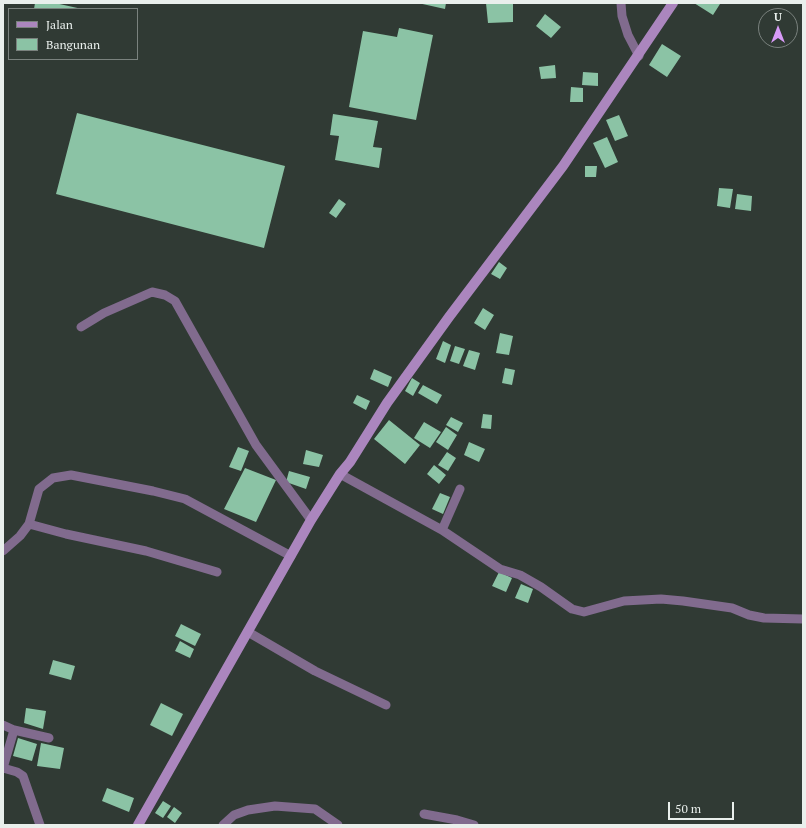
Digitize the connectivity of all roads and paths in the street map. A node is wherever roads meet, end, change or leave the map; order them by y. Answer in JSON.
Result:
{"nodes":[{"id":1,"x":621,"y":3,"type":"edge"},
{"id":2,"x":673,"y":3,"type":"edge"},
{"id":3,"x":639,"y":56,"type":"junction"},
{"id":4,"x":81,"y":327,"type":"dead end"},
{"id":5,"x":340,"y":474,"type":"junction"},
{"id":6,"x":460,"y":489,"type":"dead end"},
{"id":7,"x":310,"y":520,"type":"junction"},
{"id":8,"x":29,"y":524,"type":"junction"},
{"id":9,"x":442,"y":530,"type":"junction"},
{"id":10,"x":3,"y":551,"type":"edge"},
{"id":11,"x":291,"y":556,"type":"junction"},
{"id":12,"x":217,"y":572,"type":"dead end"},
{"id":13,"x":803,"y":619,"type":"edge"},
{"id":14,"x":248,"y":632,"type":"junction"},
{"id":15,"x":386,"y":706,"type":"dead end"},
{"id":16,"x":3,"y":725,"type":"edge"},
{"id":17,"x":14,"y":730,"type":"junction"},
{"id":18,"x":49,"y":738,"type":"dead end"},
{"id":19,"x":3,"y":768,"type":"edge"},
{"id":20,"x":424,"y":814,"type":"dead end"},
{"id":21,"x":40,"y":825,"type":"edge"},
{"id":22,"x":138,"y":825,"type":"edge"},
{"id":23,"x":223,"y":825,"type":"edge"},
{"id":24,"x":338,"y":825,"type":"edge"},
{"id":25,"x":474,"y":825,"type":"edge"}],
"edges":[{"from":1,"to":3,"type":"street"},
{"from":2,"to":3,"type":"street"},
{"from":3,"to":5,"type":"street"},
{"from":4,"to":7,"type":"street"},
{"from":5,"to":7,"type":"street"},
{"from":5,"to":9,"type":"street"},
{"from":6,"to":9,"type":"street"},
{"from":7,"to":11,"type":"street"},
{"from":8,"to":10,"type":"street"},
{"from":8,"to":11,"type":"street"},
{"from":8,"to":12,"type":"street"},
{"from":9,"to":13,"type":"street"},
{"from":11,"to":14,"type":"street"},
{"from":14,"to":15,"type":"street"},
{"from":14,"to":22,"type":"street"},
{"from":16,"to":17,"type":"street"},
{"from":17,"to":18,"type":"street"},
{"from":17,"to":19,"type":"street"},
{"from":19,"to":21,"type":"street"},
{"from":20,"to":25,"type":"street"},
{"from":23,"to":24,"type":"street"}]}
